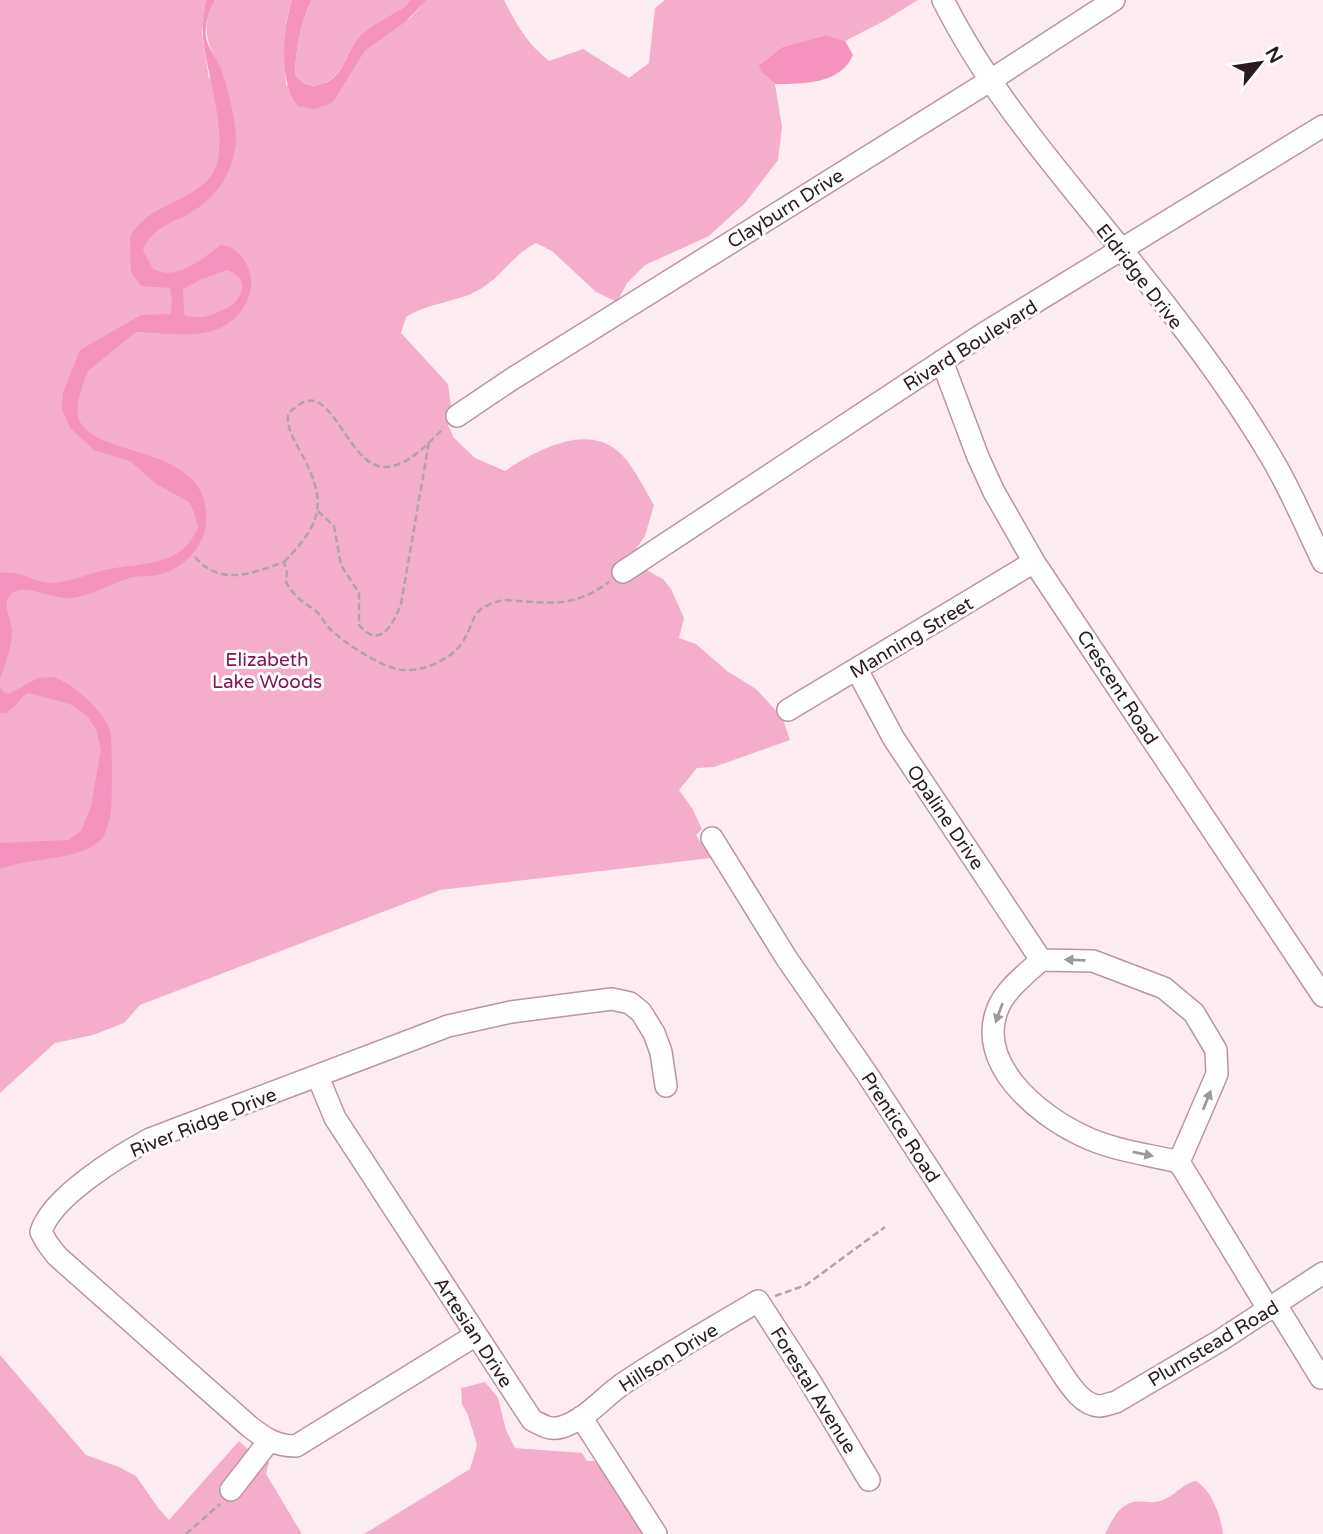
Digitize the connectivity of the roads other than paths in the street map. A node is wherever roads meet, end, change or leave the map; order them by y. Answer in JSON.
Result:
{"nodes":[{"id":1,"x":943,"y":0,"type":"edge"},
{"id":2,"x":1114,"y":0,"type":"edge"},
{"id":3,"x":991,"y":80,"type":"junction"},
{"id":4,"x":1323,"y":126,"type":"edge"},
{"id":5,"x":1122,"y":250,"type":"junction"},
{"id":6,"x":942,"y":361,"type":"junction"},
{"id":7,"x":457,"y":416,"type":"road end"},
{"id":8,"x":1034,"y":562,"type":"junction"},
{"id":9,"x":1323,"y":562,"type":"edge"},
{"id":10,"x":623,"y":572,"type":"road end"},
{"id":11,"x":857,"y":670,"type":"junction"},
{"id":12,"x":788,"y":710,"type":"dead end"},
{"id":13,"x":712,"y":838,"type":"dead end"},
{"id":14,"x":1041,"y":960,"type":"junction"},
{"id":15,"x":1323,"y":996,"type":"edge"},
{"id":16,"x":317,"y":1077,"type":"junction"},
{"id":17,"x":666,"y":1086,"type":"dead end"},
{"id":18,"x":1179,"y":1162,"type":"junction"},
{"id":19,"x":1323,"y":1273,"type":"edge"},
{"id":20,"x":758,"y":1301,"type":"joint"},
{"id":21,"x":1273,"y":1307,"type":"junction"},
{"id":22,"x":476,"y":1335,"type":"junction"},
{"id":23,"x":1321,"y":1378,"type":"dead end"},
{"id":24,"x":1099,"y":1406,"type":"joint"},
{"id":25,"x":581,"y":1417,"type":"junction"},
{"id":26,"x":269,"y":1441,"type":"junction"},
{"id":27,"x":869,"y":1480,"type":"dead end"},
{"id":28,"x":230,"y":1490,"type":"road end"},
{"id":29,"x":656,"y":1534,"type":"edge"}],
"edges":[{"from":1,"to":3,"type":"street","name":"Eldridge Drive"},
{"from":2,"to":3,"type":"street","name":"Clayburn Drive"},
{"from":3,"to":5,"type":"street","name":"Eldridge Drive"},
{"from":3,"to":7,"type":"street","name":"Clayburn Drive"},
{"from":4,"to":5,"type":"street","name":"Rivard Boulevard"},
{"from":5,"to":6,"type":"street","name":"Rivard Boulevard"},
{"from":5,"to":9,"type":"street","name":"Eldridge Drive"},
{"from":6,"to":8,"type":"street","name":"Crescent Road"},
{"from":6,"to":10,"type":"street","name":"Rivard Boulevard"},
{"from":8,"to":11,"type":"street","name":"Manning Street"},
{"from":8,"to":15,"type":"street","name":"Crescent Road"},
{"from":11,"to":12,"type":"street","name":"Manning Street"},
{"from":11,"to":14,"type":"street","name":"Opaline Drive"},
{"from":13,"to":24,"type":"street","name":"Prentice Road"},
{"from":18,"to":14,"type":"street","one_way":true},
{"from":14,"to":18,"type":"street","one_way":true},
{"from":16,"to":17,"type":"street","name":"River Ridge Drive"},
{"from":16,"to":22,"type":"street","name":"Artesian Drive"},
{"from":16,"to":26,"type":"street","name":"River Ridge Drive"},
{"from":18,"to":21,"type":"street"},
{"from":19,"to":21,"type":"street","name":"Plumstead Road"},
{"from":20,"to":25,"type":"street","name":"Hillson Drive"},
{"from":20,"to":27,"type":"street","name":"Forestal Avenue"},
{"from":21,"to":23,"type":"street"},
{"from":21,"to":24,"type":"street","name":"Plumstead Road"},
{"from":22,"to":25,"type":"street","name":"Artesian Drive"},
{"from":22,"to":26,"type":"street"},
{"from":25,"to":29,"type":"street"},
{"from":26,"to":28,"type":"street"}]}
